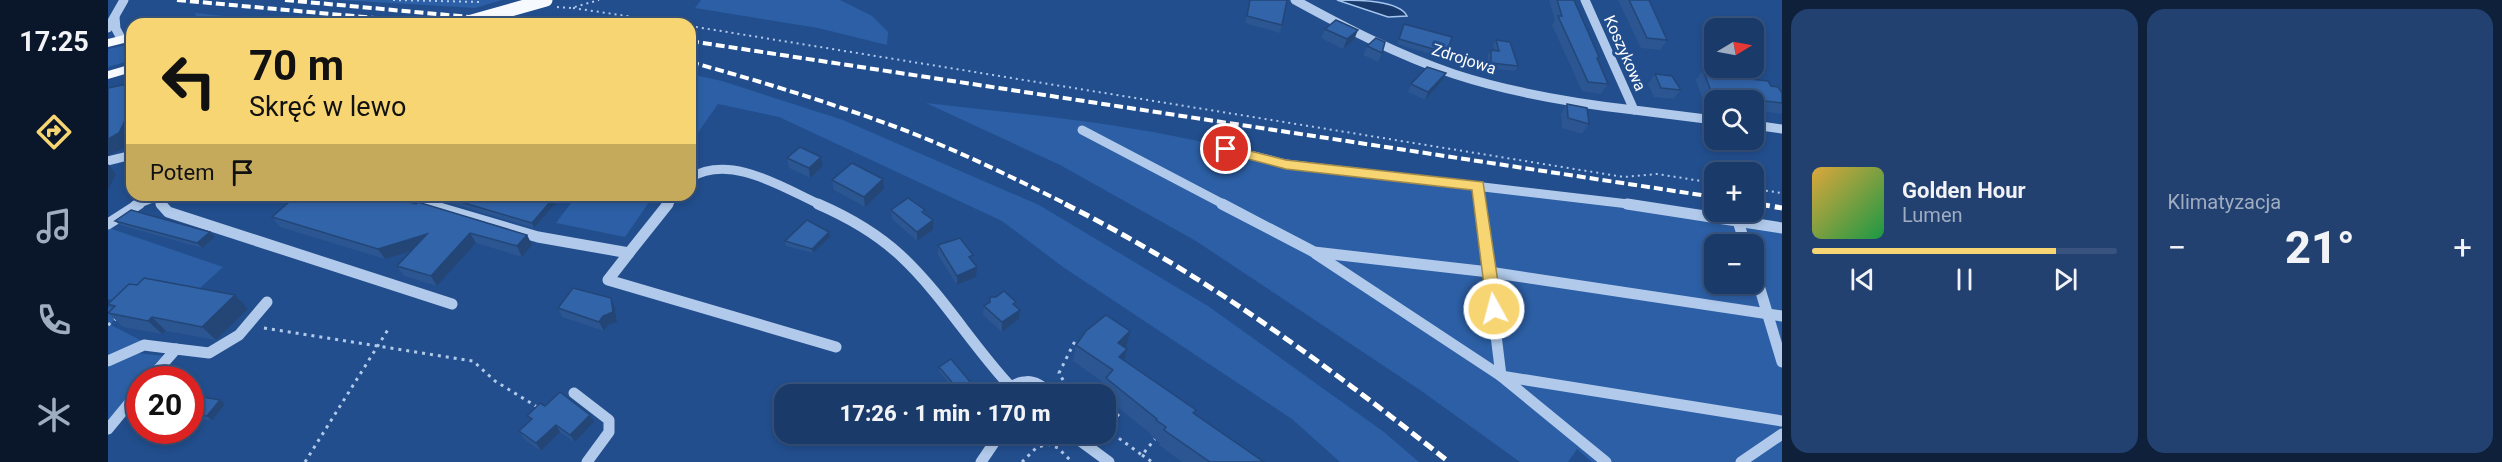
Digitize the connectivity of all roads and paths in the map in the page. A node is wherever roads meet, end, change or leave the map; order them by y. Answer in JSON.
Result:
{"nodes":[{"id":1,"x":486,"y":0,"type":"edge"},
{"id":2,"x":546,"y":0,"type":"edge"},
{"id":3,"x":1295,"y":0,"type":"edge"},
{"id":4,"x":1585,"y":0,"type":"edge"},
{"id":5,"x":478,"y":2,"type":"dead end"},
{"id":6,"x":122,"y":3,"type":"edge"},
{"id":7,"x":571,"y":8,"type":"dead end"},
{"id":8,"x":482,"y":18,"type":"edge"},
{"id":9,"x":639,"y":18,"type":"edge"},
{"id":10,"x":110,"y":23,"type":"edge"},
{"id":11,"x":696,"y":27,"type":"edge"},
{"id":12,"x":126,"y":37,"type":"edge"},
{"id":13,"x":126,"y":38,"type":"edge"},
{"id":14,"x":108,"y":43,"type":"edge"},
{"id":15,"x":126,"y":70,"type":"edge"},
{"id":16,"x":110,"y":76,"type":"edge"},
{"id":17,"x":1634,"y":110,"type":"junction"},
{"id":18,"x":1704,"y":119,"type":"edge"},
{"id":19,"x":1764,"y":126,"type":"edge"},
{"id":20,"x":1782,"y":129,"type":"edge"},
{"id":21,"x":1082,"y":130,"type":"dead end"},
{"id":22,"x":1226,"y":149,"type":"dead end"},
{"id":23,"x":126,"y":156,"type":"edge"},
{"id":24,"x":108,"y":161,"type":"edge"},
{"id":25,"x":696,"y":173,"type":"edge"},
{"id":26,"x":1704,"y":181,"type":"edge"},
{"id":27,"x":1478,"y":186,"type":"junction"},
{"id":28,"x":1764,"y":190,"type":"edge"},
{"id":29,"x":1782,"y":193,"type":"edge"},
{"id":30,"x":146,"y":201,"type":"edge"},
{"id":31,"x":160,"y":201,"type":"edge"},
{"id":32,"x":422,"y":201,"type":"edge"},
{"id":33,"x":670,"y":201,"type":"edge"},
{"id":34,"x":1704,"y":217,"type":"edge"},
{"id":35,"x":1743,"y":222,"type":"edge"},
{"id":36,"x":108,"y":224,"type":"edge"},
{"id":37,"x":1782,"y":228,"type":"edge"},
{"id":38,"x":1314,"y":252,"type":"junction"},
{"id":39,"x":629,"y":253,"type":"junction"},
{"id":40,"x":1490,"y":272,"type":"junction"},
{"id":41,"x":1762,"y":294,"type":"edge"},
{"id":42,"x":267,"y":302,"type":"dead end"},
{"id":43,"x":452,"y":304,"type":"dead end"},
{"id":44,"x":1768,"y":313,"type":"junction"},
{"id":45,"x":1782,"y":316,"type":"edge"},
{"id":46,"x":119,"y":317,"type":"edge"},
{"id":47,"x":108,"y":325,"type":"edge"},
{"id":48,"x":247,"y":326,"type":"junction"},
{"id":49,"x":389,"y":328,"type":"dead end"},
{"id":50,"x":1086,"y":345,"type":"edge"},
{"id":51,"x":378,"y":346,"type":"junction"},
{"id":52,"x":836,"y":347,"type":"dead end"},
{"id":53,"x":176,"y":349,"type":"junction"},
{"id":54,"x":108,"y":361,"type":"edge"},
{"id":55,"x":1782,"y":362,"type":"edge"},
{"id":56,"x":161,"y":366,"type":"edge"},
{"id":57,"x":1501,"y":376,"type":"junction"},
{"id":58,"x":1002,"y":384,"type":"edge"},
{"id":59,"x":1022,"y":384,"type":"edge"},
{"id":60,"x":1039,"y":384,"type":"edge"},
{"id":61,"x":1065,"y":384,"type":"edge"},
{"id":62,"x":574,"y":393,"type":"dead end"},
{"id":63,"x":126,"y":407,"type":"edge"},
{"id":64,"x":540,"y":409,"type":"edge"},
{"id":65,"x":1119,"y":414,"type":"dead end"},
{"id":66,"x":1116,"y":417,"type":"edge"},
{"id":67,"x":1782,"y":421,"type":"edge"},
{"id":68,"x":108,"y":429,"type":"edge"},
{"id":69,"x":1782,"y":434,"type":"edge"},
{"id":70,"x":1116,"y":436,"type":"edge"},
{"id":71,"x":1155,"y":439,"type":"dead end"},
{"id":72,"x":993,"y":444,"type":"edge"},
{"id":73,"x":1085,"y":444,"type":"edge"},
{"id":74,"x":1142,"y":455,"type":"junction"},
{"id":75,"x":306,"y":462,"type":"edge"},
{"id":76,"x":586,"y":462,"type":"edge"},
{"id":77,"x":981,"y":462,"type":"edge"},
{"id":78,"x":1022,"y":462,"type":"edge"},
{"id":79,"x":1072,"y":462,"type":"edge"},
{"id":80,"x":1109,"y":462,"type":"edge"},
{"id":81,"x":1152,"y":462,"type":"edge"},
{"id":82,"x":1606,"y":462,"type":"edge"},
{"id":83,"x":1741,"y":462,"type":"edge"}],
"edges":[{"from":1,"to":5,"type":"path"},
{"from":2,"to":8,"type":"main road","bridge":true},
{"from":3,"to":17,"type":"street","name":"Zdrojowa"},
{"from":4,"to":17,"type":"street","name":"Koszykowa"},
{"from":6,"to":10,"type":"street"},
{"from":7,"to":9,"type":"path"},
{"from":10,"to":12,"type":"street"},
{"from":11,"to":26,"type":"path"},
{"from":13,"to":14,"type":"main road"},
{"from":15,"to":16,"type":"main road"},
{"from":17,"to":18,"type":"street","name":"Koszykowa"},
{"from":19,"to":20,"type":"street"},
{"from":21,"to":38,"type":"street"},
{"from":22,"to":27,"type":"street"},
{"from":23,"to":24,"type":"street"},
{"from":25,"to":58,"type":"street"},
{"from":27,"to":34,"type":"street"},
{"from":27,"to":40,"type":"street"},
{"from":28,"to":29,"type":"path"},
{"from":30,"to":36,"type":"street"},
{"from":31,"to":43,"type":"street"},
{"from":32,"to":39,"type":"street"},
{"from":33,"to":39,"type":"street"},
{"from":35,"to":37,"type":"street"},
{"from":38,"to":40,"type":"street"},
{"from":38,"to":57,"type":"street"},
{"from":39,"to":52,"type":"street"},
{"from":40,"to":44,"type":"street"},
{"from":40,"to":57,"type":"street"},
{"from":41,"to":44,"type":"street"},
{"from":42,"to":48,"type":"street"},
{"from":44,"to":45,"type":"street"},
{"from":44,"to":55,"type":"street"},
{"from":46,"to":47,"type":"path"},
{"from":48,"to":51,"type":"path"},
{"from":48,"to":53,"type":"street"},
{"from":49,"to":51,"type":"path"},
{"from":50,"to":61,"type":"path"},
{"from":51,"to":64,"type":"path"},
{"from":51,"to":75,"type":"path"},
{"from":53,"to":54,"type":"street"},
{"from":53,"to":56,"type":"street"},
{"from":57,"to":67,"type":"street"},
{"from":57,"to":82,"type":"street"},
{"from":59,"to":60,"type":"street"},
{"from":62,"to":76,"type":"street"},
{"from":63,"to":68,"type":"street"},
{"from":65,"to":66,"type":"path"},
{"from":69,"to":83,"type":"street"},
{"from":70,"to":74,"type":"path"},
{"from":71,"to":74,"type":"path"},
{"from":72,"to":77,"type":"street"},
{"from":73,"to":80,"type":"street"},
{"from":74,"to":81,"type":"path"},
{"from":78,"to":79,"type":"path"}]}
